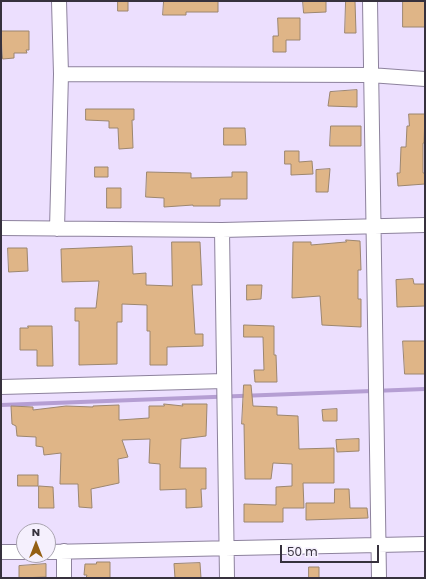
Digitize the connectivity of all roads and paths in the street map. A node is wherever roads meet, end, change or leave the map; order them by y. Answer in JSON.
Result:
{"nodes":[{"id":1,"x":59,"y":1,"type":"edge"},
{"id":2,"x":370,"y":1,"type":"edge"},
{"id":3,"x":61,"y":74,"type":"junction"},
{"id":4,"x":370,"y":75,"type":"junction"},
{"id":5,"x":425,"y":79,"type":"edge"},
{"id":6,"x":425,"y":225,"type":"edge"},
{"id":7,"x":373,"y":226,"type":"junction"},
{"id":8,"x":1,"y":228,"type":"edge"},
{"id":9,"x":57,"y":228,"type":"junction"},
{"id":10,"x":222,"y":230,"type":"junction"},
{"id":11,"x":224,"y":381,"type":"junction"},
{"id":12,"x":1,"y":387,"type":"edge"},
{"id":13,"x":425,"y":544,"type":"edge"},
{"id":14,"x":378,"y":545,"type":"junction"},
{"id":15,"x":227,"y":548,"type":"junction"},
{"id":16,"x":64,"y":551,"type":"junction"},
{"id":17,"x":1,"y":552,"type":"edge"},
{"id":18,"x":16,"y":552,"type":"edge"},
{"id":19,"x":56,"y":552,"type":"edge"},
{"id":20,"x":64,"y":578,"type":"edge"},
{"id":21,"x":227,"y":578,"type":"edge"},
{"id":22,"x":379,"y":578,"type":"edge"}],
"edges":[{"from":1,"to":3,"type":"street"},
{"from":2,"to":4,"type":"street"},
{"from":3,"to":4,"type":"street"},
{"from":3,"to":9,"type":"street"},
{"from":4,"to":5,"type":"street"},
{"from":4,"to":7,"type":"street"},
{"from":6,"to":7,"type":"street"},
{"from":7,"to":10,"type":"street"},
{"from":7,"to":14,"type":"street"},
{"from":8,"to":9,"type":"street"},
{"from":9,"to":10,"type":"street"},
{"from":10,"to":11,"type":"street"},
{"from":11,"to":12,"type":"street"},
{"from":11,"to":15,"type":"street"},
{"from":13,"to":14,"type":"street"},
{"from":14,"to":15,"type":"street"},
{"from":14,"to":22,"type":"street"},
{"from":15,"to":16,"type":"street"},
{"from":15,"to":21,"type":"street"},
{"from":16,"to":19,"type":"street"},
{"from":16,"to":20,"type":"street"},
{"from":17,"to":18,"type":"street"}]}
